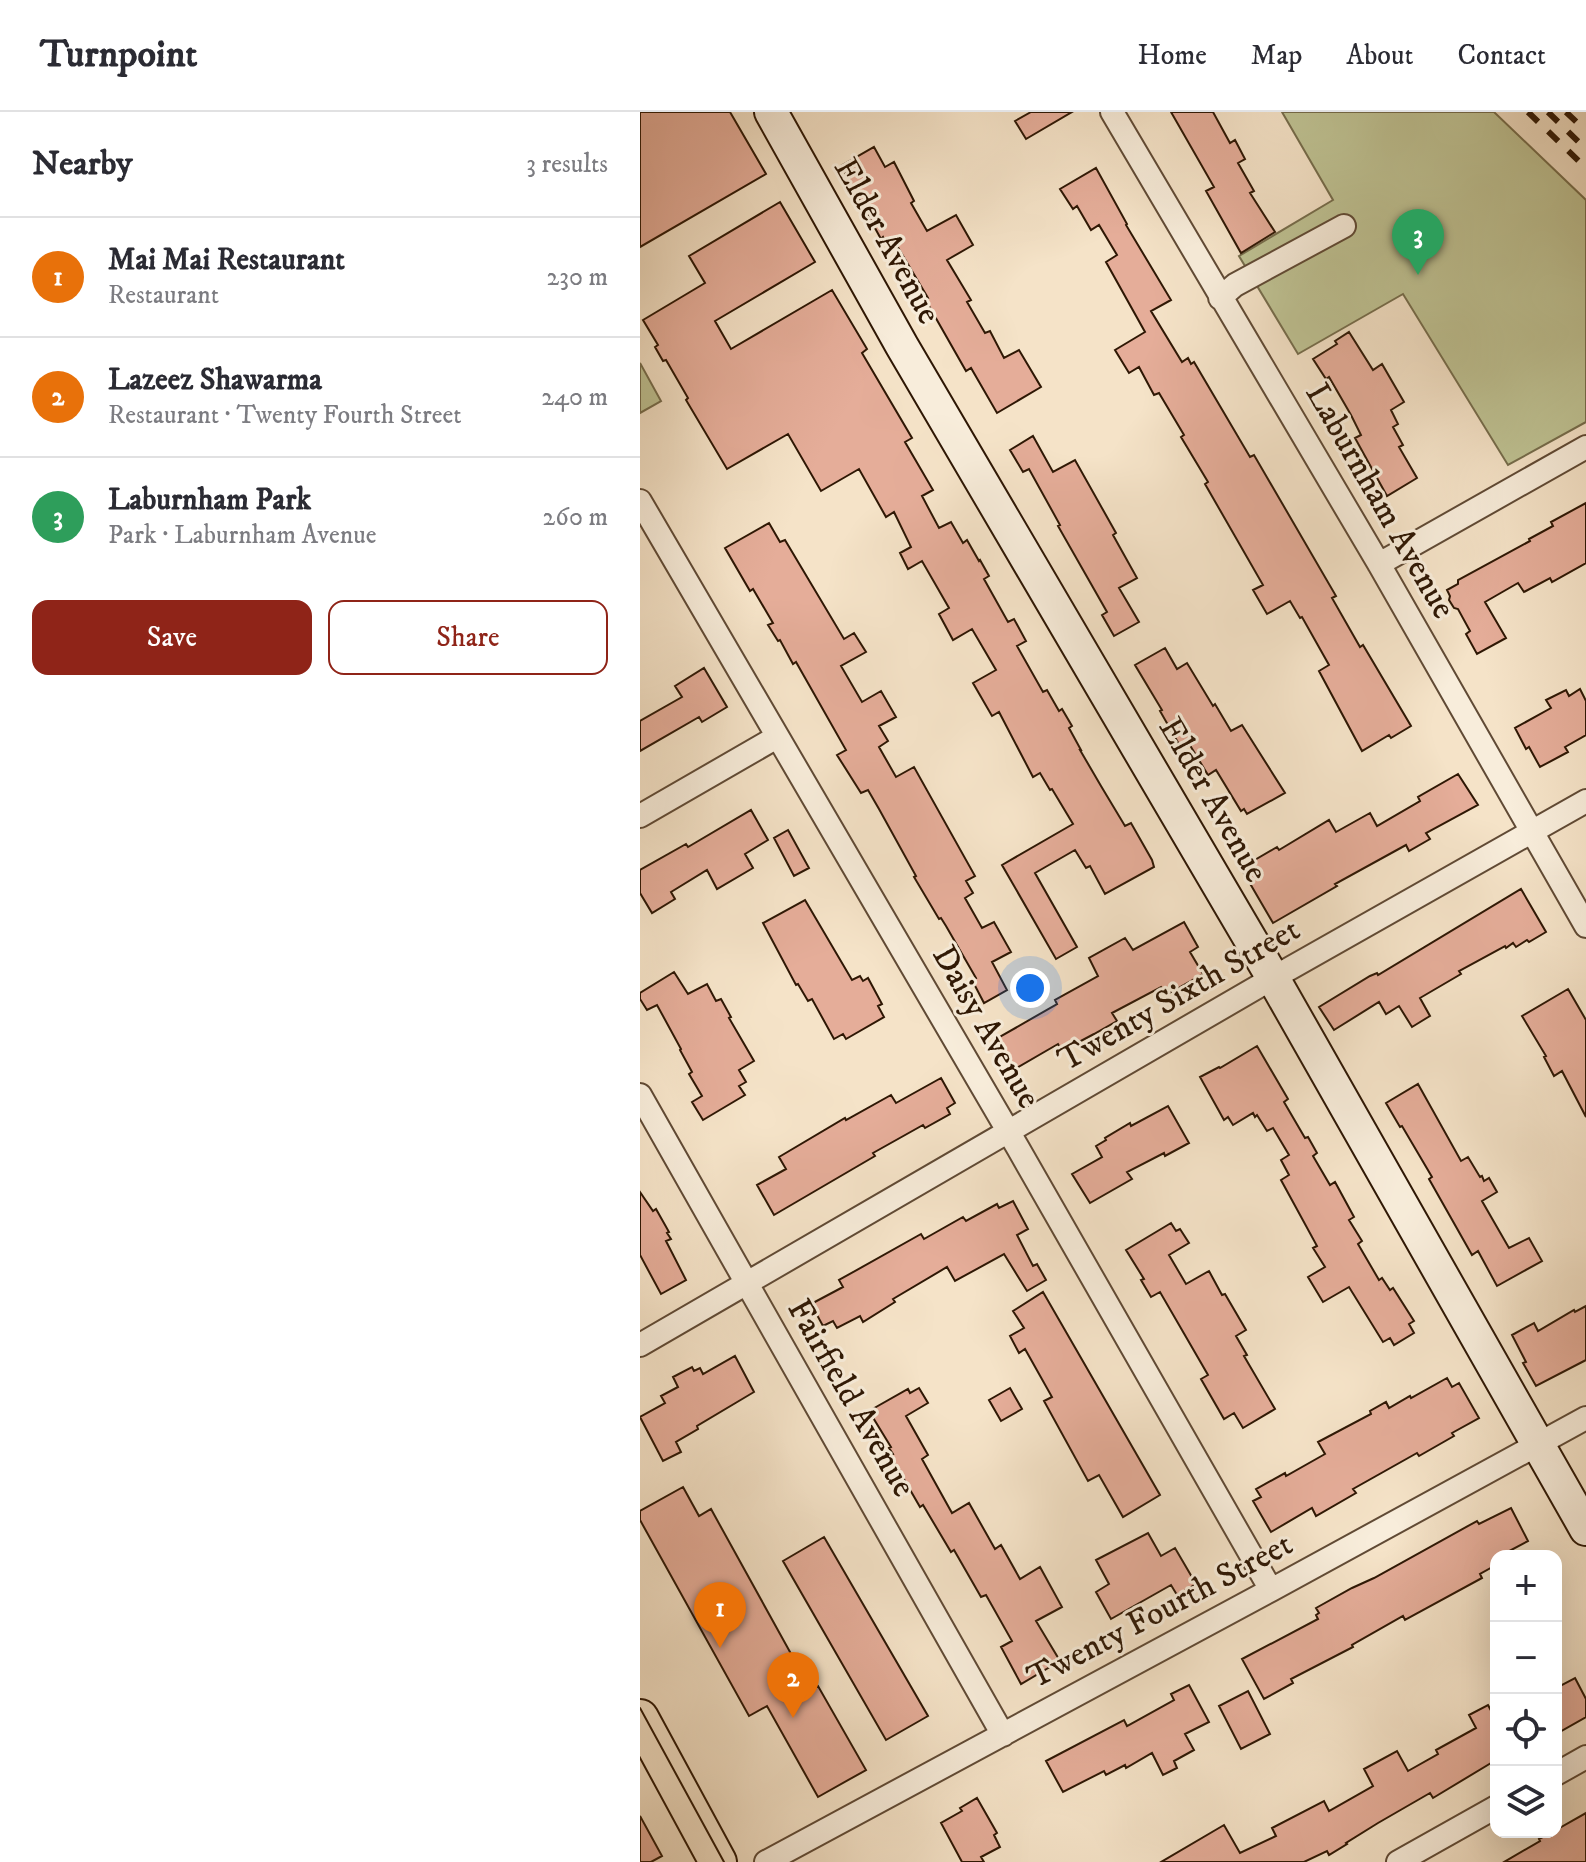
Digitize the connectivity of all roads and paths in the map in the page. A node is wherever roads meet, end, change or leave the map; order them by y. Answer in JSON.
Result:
{"nodes":[{"id":1,"x":771,"y":112,"type":"edge"},
{"id":2,"x":1112,"y":112,"type":"edge"},
{"id":3,"x":1344,"y":226,"type":"dead end"},
{"id":4,"x":1220,"y":298,"type":"junction"},
{"id":5,"x":1586,"y":447,"type":"edge"},
{"id":6,"x":640,"y":501,"type":"edge"},
{"id":7,"x":1379,"y":564,"type":"junction"},
{"id":8,"x":777,"y":737,"type":"junction"},
{"id":9,"x":1586,"y":801,"type":"edge"},
{"id":10,"x":640,"y":816,"type":"edge"},
{"id":11,"x":1531,"y":832,"type":"junction"},
{"id":12,"x":1586,"y":926,"type":"edge"},
{"id":13,"x":1273,"y":978,"type":"junction"},
{"id":14,"x":640,"y":1095,"type":"edge"},
{"id":15,"x":1009,"y":1133,"type":"junction"},
{"id":16,"x":747,"y":1284,"type":"junction"},
{"id":17,"x":640,"y":1345,"type":"edge"},
{"id":18,"x":1586,"y":1418,"type":"edge"},
{"id":19,"x":1537,"y":1444,"type":"junction"},
{"id":20,"x":1586,"y":1529,"type":"edge"},
{"id":21,"x":1271,"y":1590,"type":"junction"},
{"id":22,"x":640,"y":1718,"type":"edge"},
{"id":23,"x":1003,"y":1735,"type":"junction"},
{"id":24,"x":1586,"y":1757,"type":"edge"},
{"id":25,"x":1562,"y":1771,"type":"edge"},
{"id":26,"x":1490,"y":1810,"type":"edge"},
{"id":27,"x":718,"y":1862,"type":"edge"},
{"id":28,"x":766,"y":1862,"type":"edge"},
{"id":29,"x":1398,"y":1862,"type":"edge"}],
"edges":[{"from":1,"to":13,"type":"street","name":"Elder Avenue"},
{"from":2,"to":4,"type":"street","name":"Laburnham Avenue"},
{"from":3,"to":4,"type":"street"},
{"from":4,"to":7,"type":"street","name":"Laburnham Avenue"},
{"from":5,"to":7,"type":"street"},
{"from":6,"to":8,"type":"street","name":"Daisy Avenue"},
{"from":7,"to":11,"type":"street","name":"Laburnham Avenue"},
{"from":8,"to":10,"type":"street"},
{"from":8,"to":15,"type":"street","name":"Daisy Avenue"},
{"from":9,"to":11,"type":"street","name":"Twenty Sixth Street"},
{"from":11,"to":12,"type":"street","name":"Laburnham Avenue"},
{"from":11,"to":13,"type":"street","name":"Twenty Sixth Street"},
{"from":13,"to":15,"type":"street","name":"Twenty Sixth Street"},
{"from":13,"to":19,"type":"street","name":"Elder Avenue"},
{"from":14,"to":16,"type":"street","name":"Fairfield Avenue"},
{"from":15,"to":16,"type":"street","name":"Twenty Sixth Street"},
{"from":15,"to":21,"type":"street","name":"Daisy Avenue"},
{"from":16,"to":17,"type":"street","name":"Twenty Sixth Street"},
{"from":16,"to":23,"type":"street","name":"Fairfield Avenue"},
{"from":18,"to":19,"type":"street","name":"Twenty Fourth Street"},
{"from":19,"to":20,"type":"street","name":"Elder Avenue"},
{"from":19,"to":21,"type":"street","name":"Twenty Fourth Street"},
{"from":21,"to":23,"type":"street","name":"Twenty Fourth Street"},
{"from":22,"to":27,"type":"main road"},
{"from":23,"to":28,"type":"street","name":"Twenty Fourth Street"},
{"from":24,"to":25,"type":"street"},
{"from":26,"to":29,"type":"street"}]}
